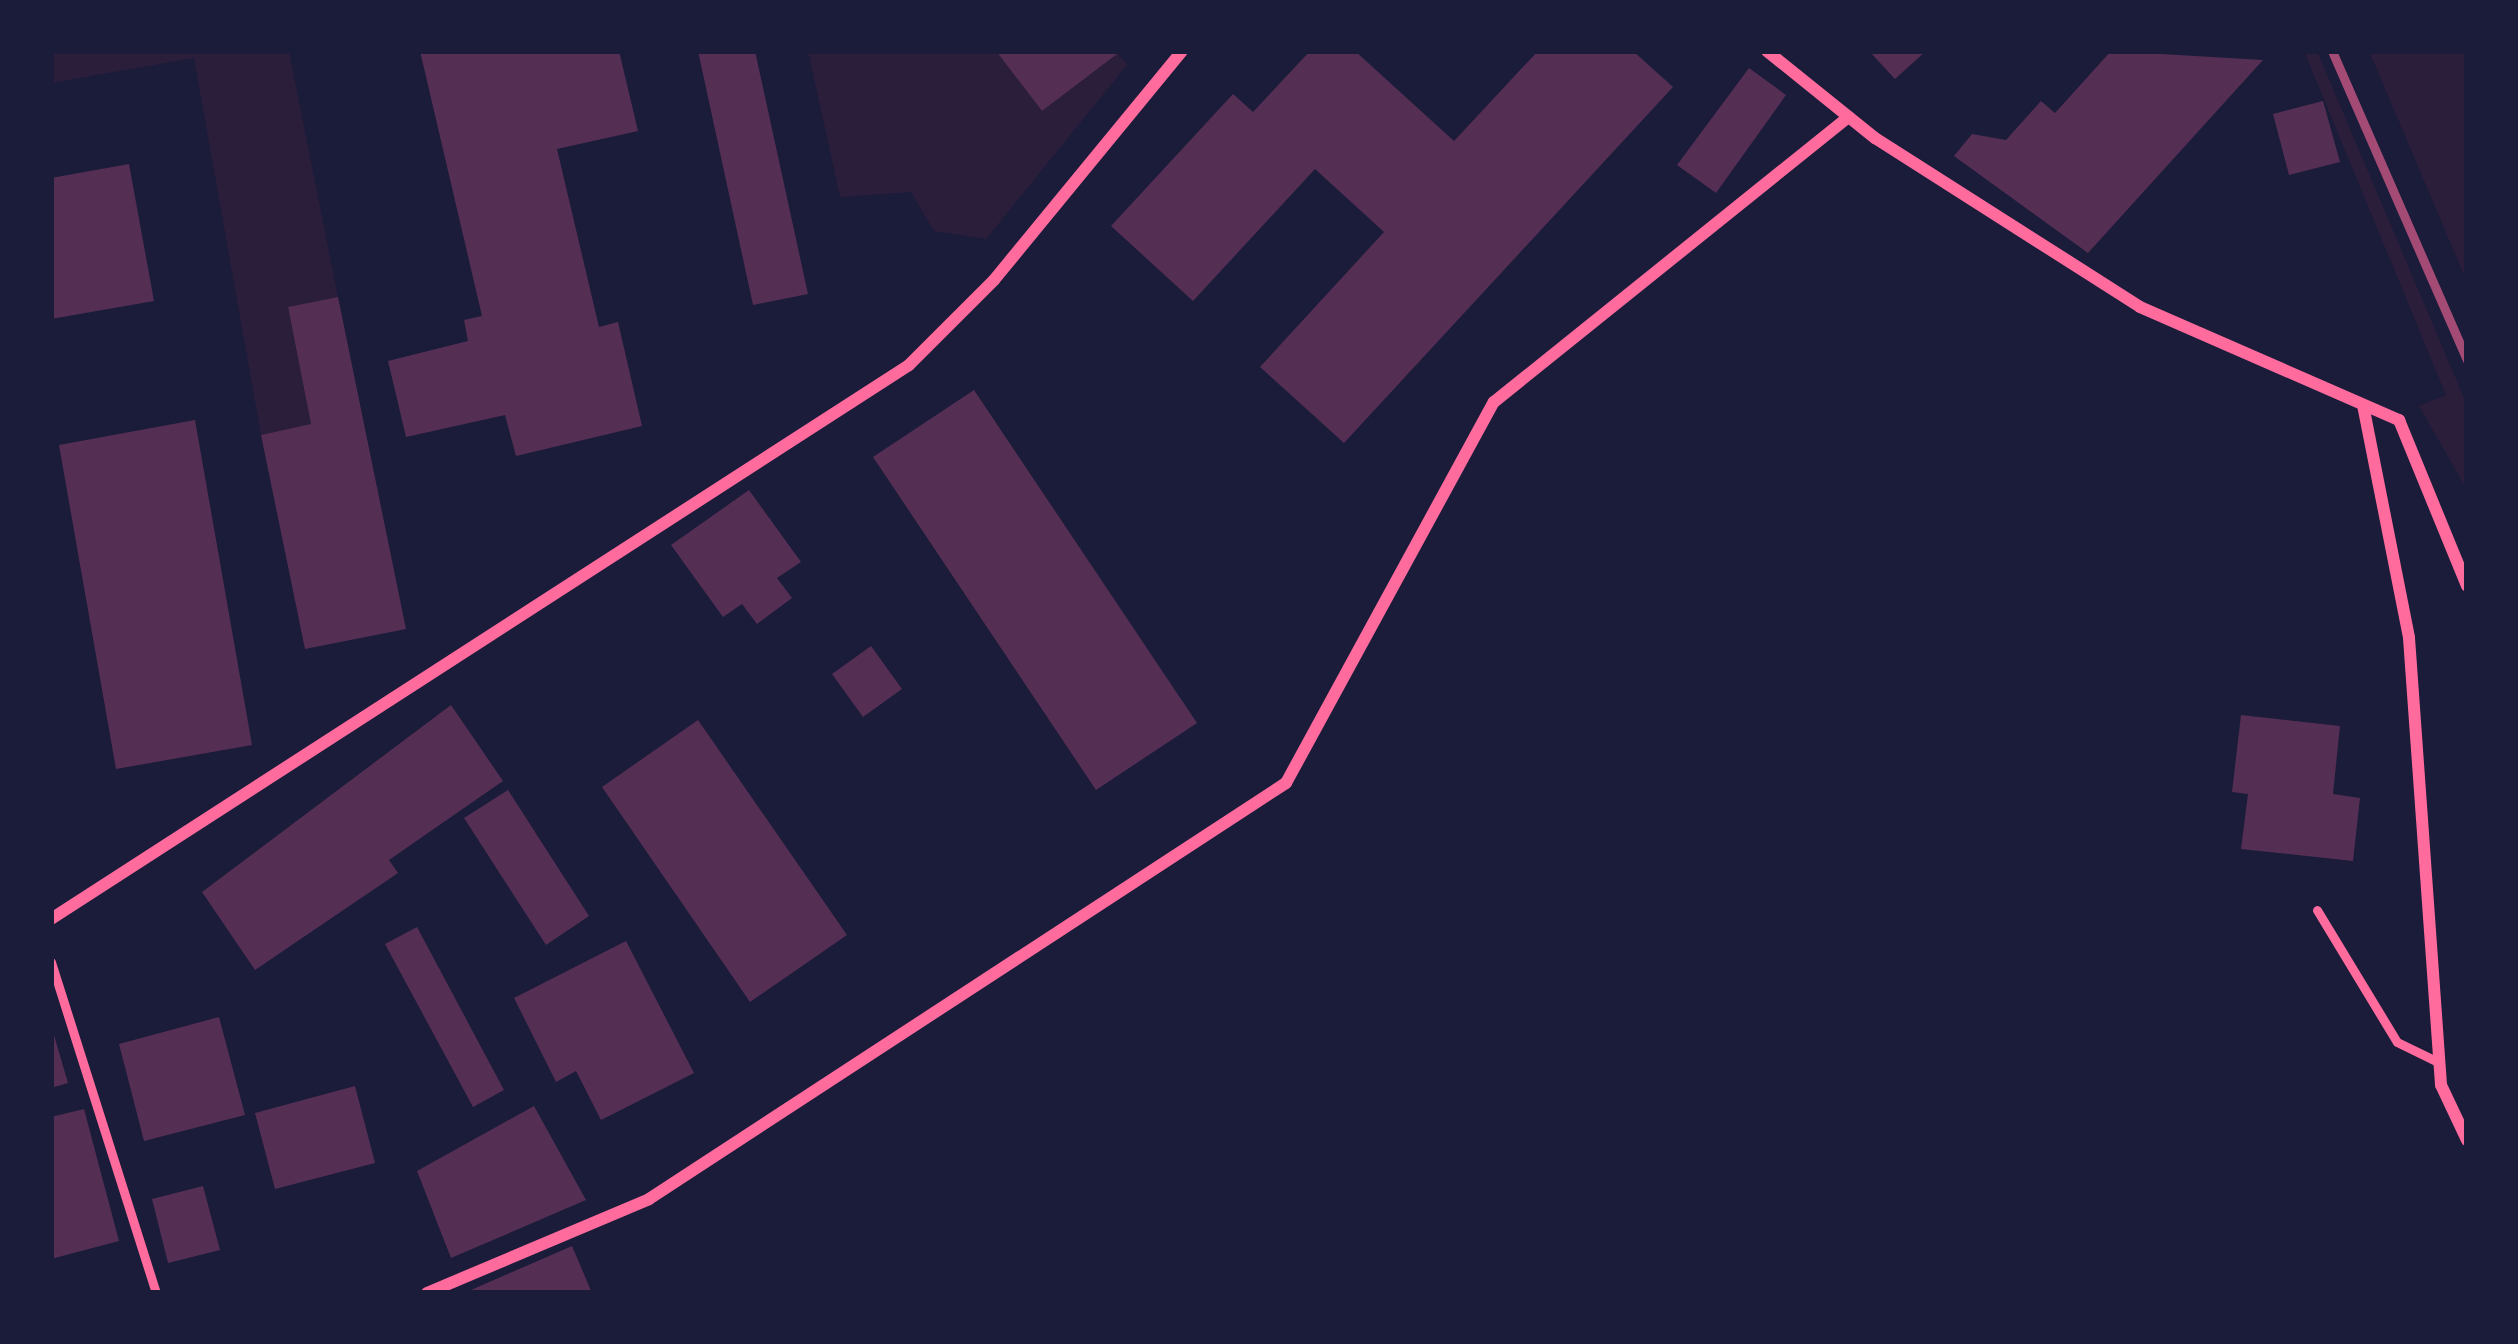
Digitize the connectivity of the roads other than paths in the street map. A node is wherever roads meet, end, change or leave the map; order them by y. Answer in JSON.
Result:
{"nodes":[{"id":1,"x":1183,"y":51,"type":"edge"},
{"id":2,"x":1767,"y":51,"type":"edge"},
{"id":3,"x":1849,"y":117,"type":"junction"},
{"id":4,"x":2363,"y":405,"type":"junction"},
{"id":5,"x":2467,"y":586,"type":"edge"},
{"id":6,"x":2317,"y":910,"type":"dead end"},
{"id":7,"x":51,"y":919,"type":"edge"},
{"id":8,"x":51,"y":962,"type":"edge"},
{"id":9,"x":2438,"y":1062,"type":"junction"},
{"id":10,"x":2467,"y":1140,"type":"edge"},
{"id":11,"x":156,"y":1293,"type":"edge"},
{"id":12,"x":427,"y":1293,"type":"edge"}],
"edges":[{"from":1,"to":7,"type":"street"},
{"from":2,"to":3,"type":"street"},
{"from":3,"to":4,"type":"street"},
{"from":3,"to":12,"type":"street"},
{"from":4,"to":5,"type":"street"},
{"from":4,"to":9,"type":"street"},
{"from":6,"to":9,"type":"lane"},
{"from":8,"to":11,"type":"lane"},
{"from":9,"to":10,"type":"street"}]}
